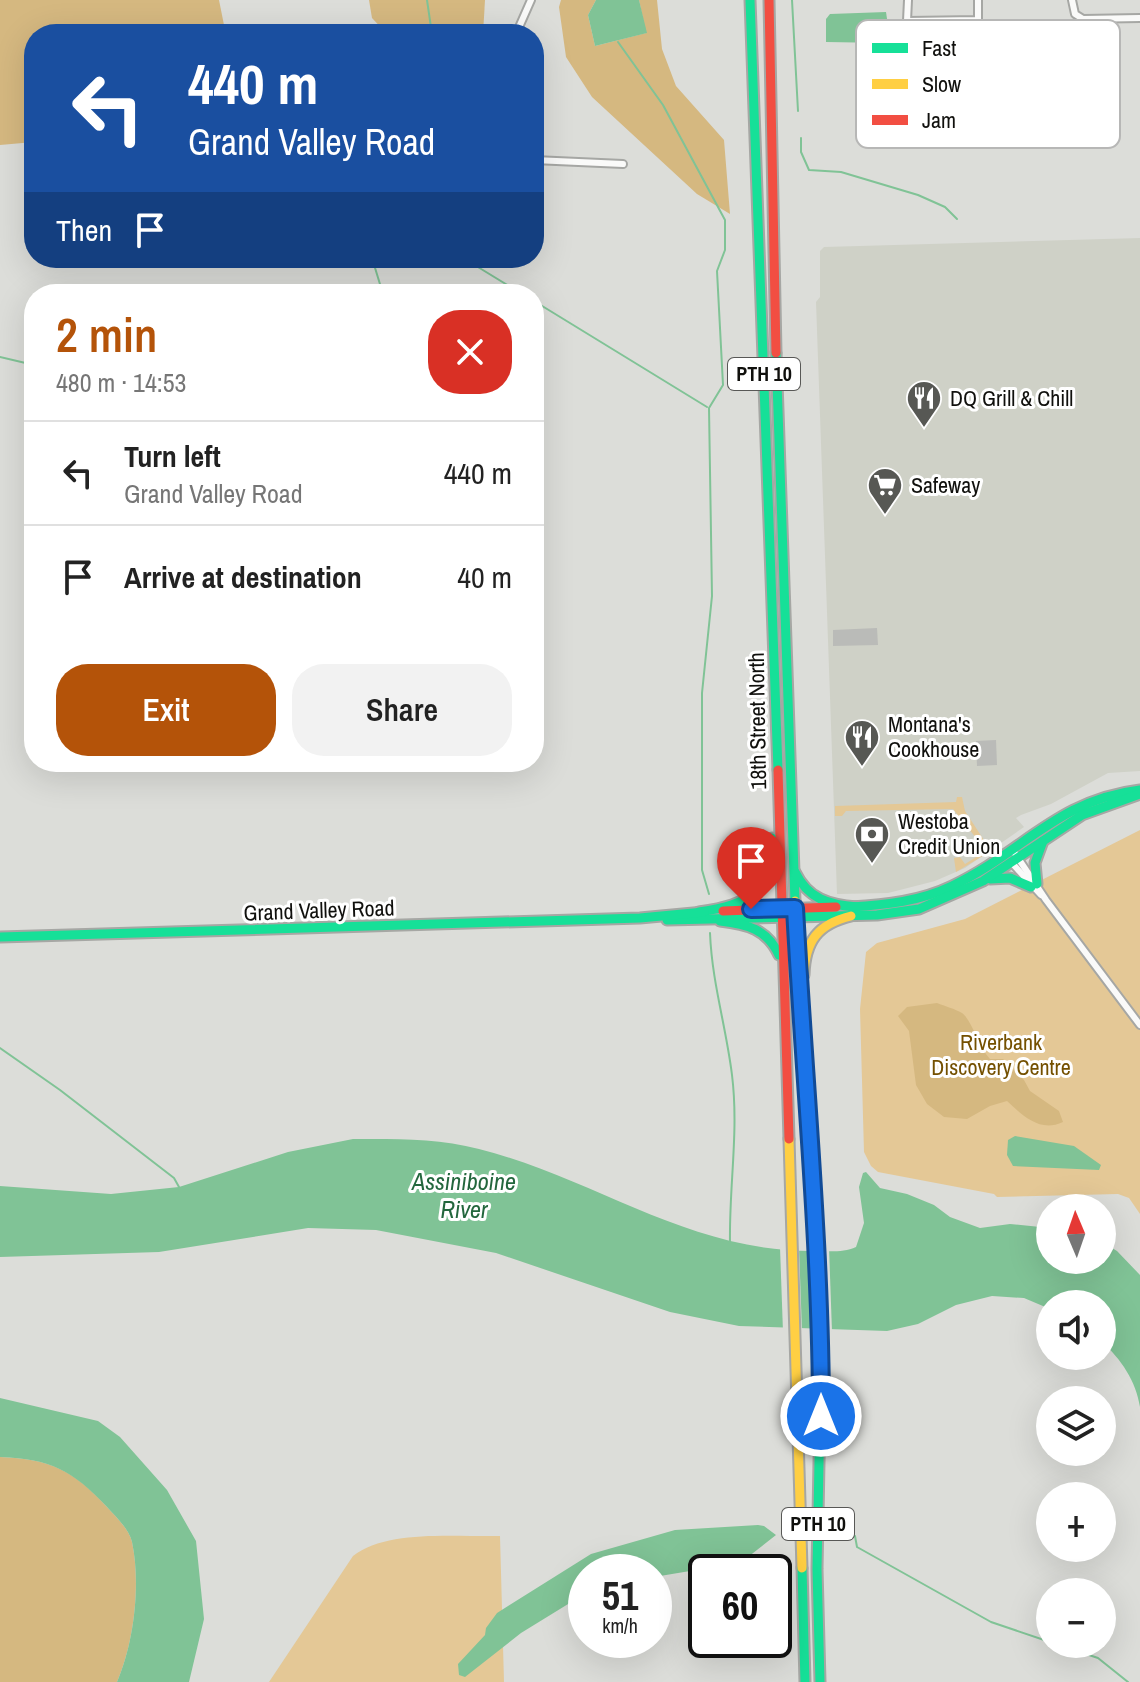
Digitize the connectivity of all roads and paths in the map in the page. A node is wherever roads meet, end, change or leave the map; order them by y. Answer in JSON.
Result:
{"nodes":[{"id":1,"x":531,"y":0,"type":"edge"},
{"id":2,"x":750,"y":0,"type":"edge"},
{"id":3,"x":769,"y":0,"type":"edge"},
{"id":4,"x":908,"y":0,"type":"edge"},
{"id":5,"x":1072,"y":0,"type":"edge"},
{"id":6,"x":1140,"y":18,"type":"edge"},
{"id":7,"x":907,"y":20,"type":"edge"},
{"id":8,"x":520,"y":24,"type":"edge"},
{"id":9,"x":754,"y":116,"type":"junction"},
{"id":10,"x":773,"y":116,"type":"junction"},
{"id":11,"x":544,"y":160,"type":"edge"},
{"id":12,"x":623,"y":164,"type":"dead end"},
{"id":13,"x":775,"y":748,"type":"junction"},
{"id":14,"x":1140,"y":792,"type":"edge"},
{"id":15,"x":1044,"y":839,"type":"junction"},
{"id":16,"x":793,"y":854,"type":"junction"},
{"id":17,"x":1012,"y":856,"type":"junction"},
{"id":18,"x":983,"y":881,"type":"junction"},
{"id":19,"x":1034,"y":885,"type":"junction"},
{"id":20,"x":857,"y":907,"type":"junction"},
{"id":21,"x":699,"y":912,"type":"junction"},
{"id":22,"x":781,"y":914,"type":"junction"},
{"id":23,"x":795,"y":914,"type":"junction"},
{"id":24,"x":851,"y":916,"type":"junction"},
{"id":25,"x":640,"y":918,"type":"junction"},
{"id":26,"x":720,"y":921,"type":"junction"},
{"id":27,"x":0,"y":937,"type":"edge"},
{"id":28,"x":783,"y":978,"type":"junction"},
{"id":29,"x":1140,"y":1025,"type":"edge"},
{"id":30,"x":800,"y":1028,"type":"junction"},
{"id":31,"x":805,"y":1682,"type":"edge"},
{"id":32,"x":820,"y":1682,"type":"edge"}],
"edges":[{"from":1,"to":8,"type":"street"},
{"from":2,"to":9,"type":"main road","name":"18th Street North","number":"PTH 10"},
{"from":3,"to":10,"type":"main road","number":"PTH 10"},
{"from":4,"to":7,"type":"street"},
{"from":5,"to":6,"type":"street"},
{"from":9,"to":10,"type":"street"},
{"from":9,"to":13,"type":"main road","name":"18th Street North","number":"PTH 10"},
{"from":10,"to":16,"type":"main road","name":"18th Street North","number":"PTH 10"},
{"from":11,"to":12,"type":"street"},
{"from":13,"to":21,"type":"main road"},
{"from":13,"to":22,"type":"main road","name":"18th Street North","number":"PTH 10"},
{"from":14,"to":15,"type":"main road"},
{"from":14,"to":17,"type":"main road"},
{"from":15,"to":17,"type":"main road"},
{"from":15,"to":19,"type":"main road"},
{"from":16,"to":20,"type":"main road"},
{"from":16,"to":23,"type":"main road","name":"18th Street North","number":"PTH 10"},
{"from":17,"to":18,"type":"main road"},
{"from":17,"to":19,"type":"street"},
{"from":17,"to":20,"type":"main road"},
{"from":18,"to":19,"type":"main road"},
{"from":18,"to":24,"type":"main road"},
{"from":19,"to":29,"type":"street"},
{"from":20,"to":23,"type":"main road"},
{"from":21,"to":22,"type":"main road","name":"Grand Valley Road"},
{"from":21,"to":25,"type":"main road","name":"Grand Valley Road"},
{"from":22,"to":23,"type":"main road","name":"Grand Valley Road"},
{"from":22,"to":26,"type":"main road","name":"Grand Valley Road"},
{"from":22,"to":28,"type":"main road","name":"18th Street North","number":"PTH 10"},
{"from":23,"to":24,"type":"main road"},
{"from":23,"to":30,"type":"main road","name":"18th Street North","number":"PTH 10"},
{"from":24,"to":30,"type":"main road"},
{"from":25,"to":26,"type":"main road","name":"Grand Valley Road"},
{"from":25,"to":27,"type":"main road","name":"Grand Valley Road"},
{"from":26,"to":28,"type":"main road"},
{"from":28,"to":31,"type":"main road","name":"18th Street North","number":"PTH 10"},
{"from":30,"to":32,"type":"main road","name":"18th Street North","number":"PTH 10"}]}
